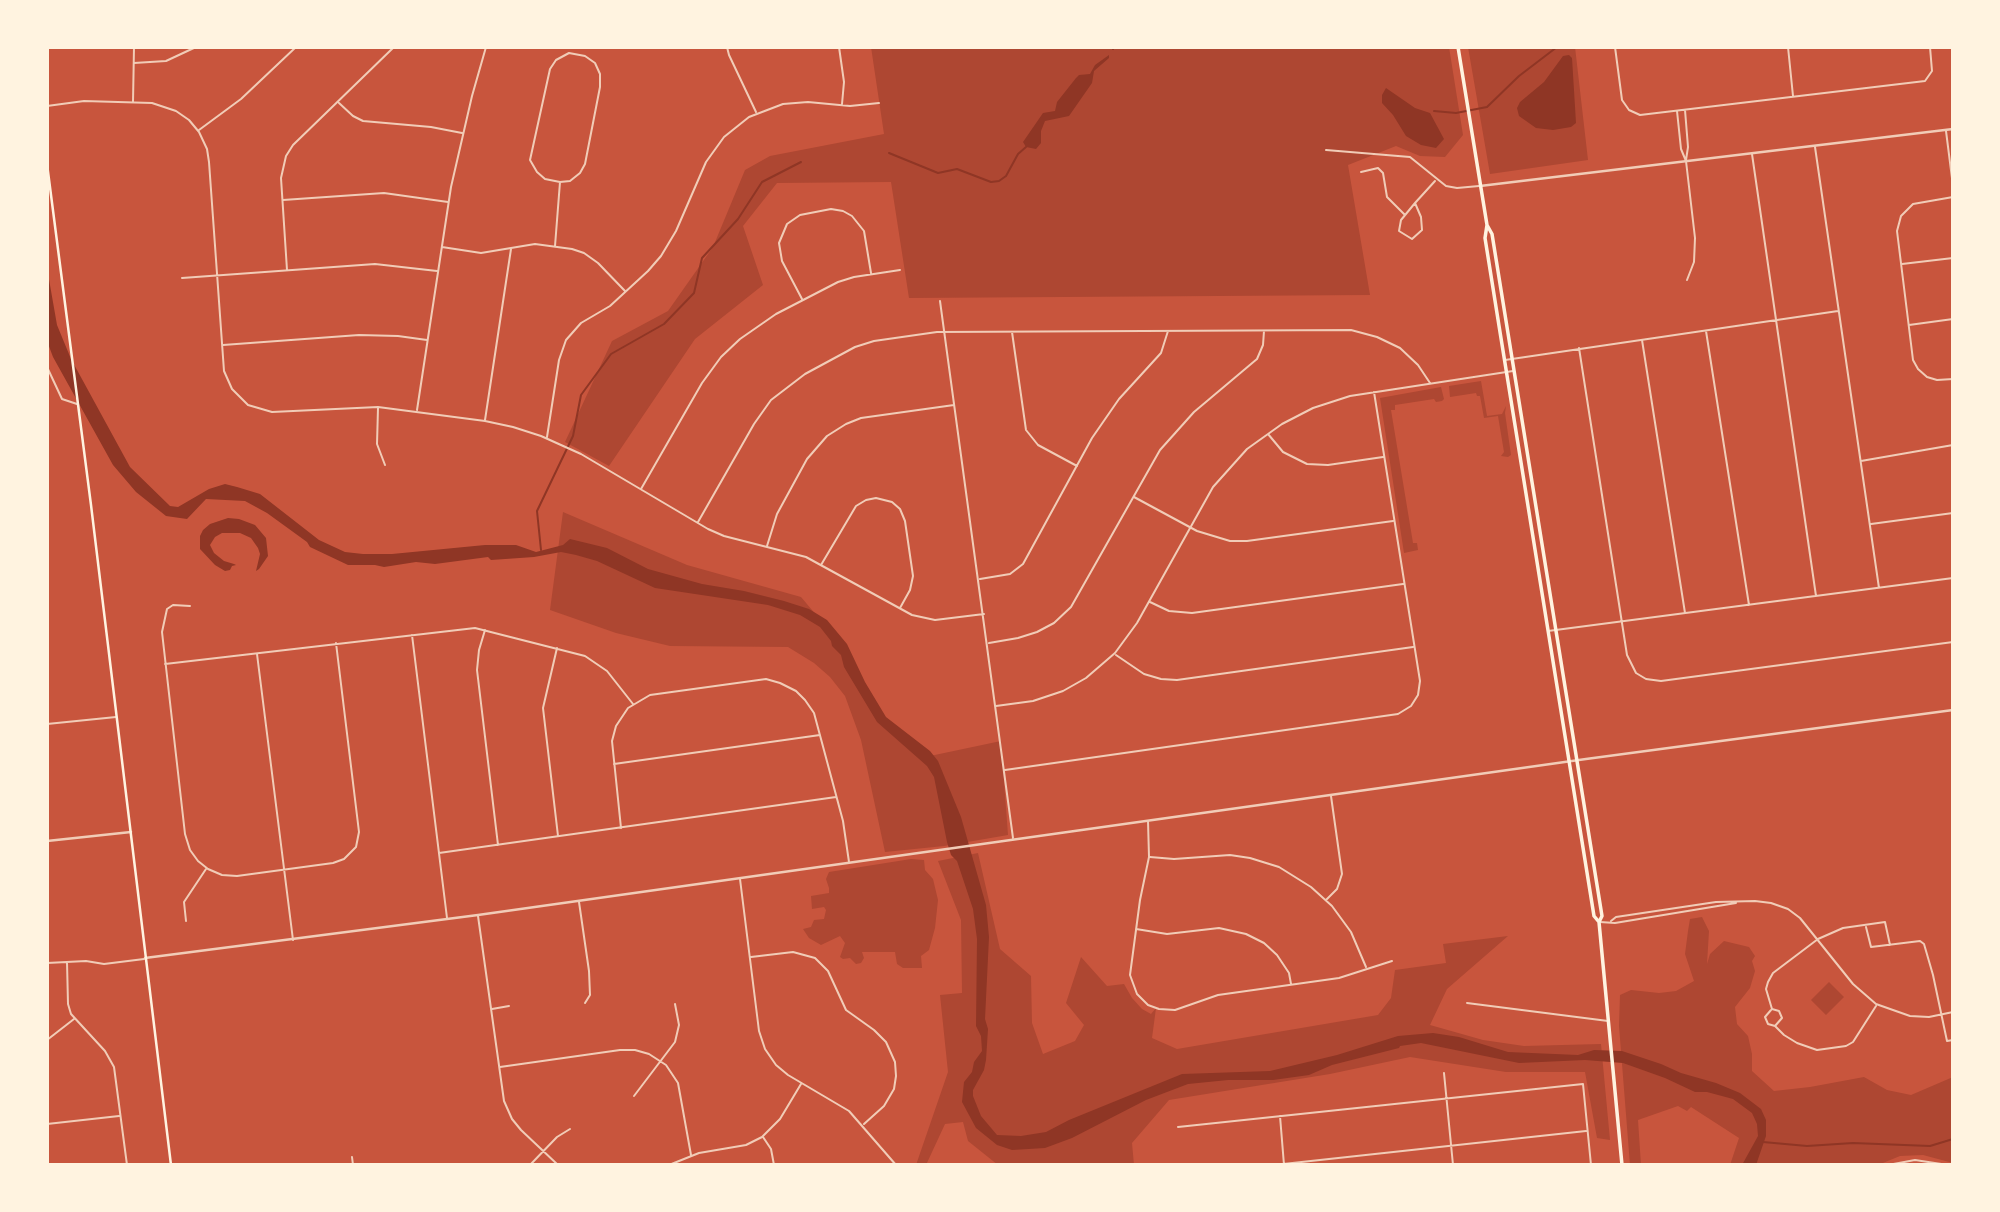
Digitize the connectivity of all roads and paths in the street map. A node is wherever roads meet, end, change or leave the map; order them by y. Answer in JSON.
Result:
{"nodes":[{"id":1,"x":134,"y":47,"type":"edge"},
{"id":2,"x":195,"y":47,"type":"edge"},
{"id":3,"x":296,"y":47,"type":"edge"},
{"id":4,"x":394,"y":47,"type":"edge"},
{"id":5,"x":486,"y":47,"type":"edge"},
{"id":6,"x":727,"y":47,"type":"edge"},
{"id":7,"x":839,"y":47,"type":"edge"},
{"id":8,"x":1458,"y":47,"type":"edge"},
{"id":9,"x":1615,"y":47,"type":"edge"},
{"id":10,"x":1788,"y":47,"type":"edge"},
{"id":11,"x":1930,"y":47,"type":"edge"},
{"id":12,"x":134,"y":63,"type":"junction"},
{"id":13,"x":1793,"y":97,"type":"junction"},
{"id":14,"x":133,"y":102,"type":"junction"},
{"id":15,"x":338,"y":102,"type":"junction"},
{"id":16,"x":879,"y":103,"type":"dead end"},
{"id":17,"x":842,"y":105,"type":"junction"},
{"id":18,"x":47,"y":106,"type":"edge"},
{"id":19,"x":1685,"y":110,"type":"junction"},
{"id":20,"x":1677,"y":111,"type":"junction"},
{"id":21,"x":756,"y":113,"type":"junction"},
{"id":22,"x":1946,"y":130,"type":"junction"},
{"id":23,"x":1953,"y":130,"type":"edge"},
{"id":24,"x":198,"y":131,"type":"junction"},
{"id":25,"x":463,"y":133,"type":"junction"},
{"id":26,"x":1815,"y":146,"type":"junction"},
{"id":27,"x":1326,"y":150,"type":"dead end"},
{"id":28,"x":1752,"y":153,"type":"junction"},
{"id":29,"x":1686,"y":161,"type":"junction"},
{"id":30,"x":47,"y":164,"type":"edge"},
{"id":31,"x":1361,"y":172,"type":"dead end"},
{"id":32,"x":1436,"y":180,"type":"junction"},
{"id":33,"x":560,"y":182,"type":"junction"},
{"id":34,"x":1480,"y":186,"type":"junction"},
{"id":35,"x":1953,"y":186,"type":"edge"},
{"id":36,"x":1953,"y":197,"type":"edge"},
{"id":37,"x":282,"y":200,"type":"junction"},
{"id":38,"x":449,"y":202,"type":"junction"},
{"id":39,"x":1415,"y":203,"type":"junction"},
{"id":40,"x":1405,"y":215,"type":"junction"},
{"id":41,"x":1487,"y":225,"type":"junction"},
{"id":42,"x":555,"y":246,"type":"junction"},
{"id":43,"x":442,"y":247,"type":"junction"},
{"id":44,"x":511,"y":248,"type":"junction"},
{"id":45,"x":1953,"y":258,"type":"edge"},
{"id":46,"x":1901,"y":264,"type":"junction"},
{"id":47,"x":287,"y":270,"type":"junction"},
{"id":48,"x":901,"y":270,"type":"dead end"},
{"id":49,"x":439,"y":272,"type":"junction"},
{"id":50,"x":871,"y":274,"type":"junction"},
{"id":51,"x":218,"y":275,"type":"junction"},
{"id":52,"x":183,"y":278,"type":"dead end"},
{"id":53,"x":1687,"y":281,"type":"dead end"},
{"id":54,"x":626,"y":292,"type":"junction"},
{"id":55,"x":802,"y":300,"type":"junction"},
{"id":56,"x":940,"y":302,"type":"dead end"},
{"id":57,"x":1839,"y":310,"type":"junction"},
{"id":58,"x":1776,"y":319,"type":"junction"},
{"id":59,"x":1953,"y":319,"type":"edge"},
{"id":60,"x":1908,"y":325,"type":"junction"},
{"id":61,"x":1168,"y":330,"type":"junction"},
{"id":62,"x":1264,"y":330,"type":"junction"},
{"id":63,"x":1705,"y":330,"type":"junction"},
{"id":64,"x":1012,"y":331,"type":"junction"},
{"id":65,"x":944,"y":332,"type":"junction"},
{"id":66,"x":1642,"y":339,"type":"junction"},
{"id":67,"x":428,"y":341,"type":"junction"},
{"id":68,"x":222,"y":345,"type":"junction"},
{"id":69,"x":1579,"y":348,"type":"junction"},
{"id":70,"x":1512,"y":359,"type":"junction"},
{"id":71,"x":1505,"y":360,"type":"junction"},
{"id":72,"x":47,"y":367,"type":"edge"},
{"id":73,"x":1514,"y":371,"type":"junction"},
{"id":74,"x":1507,"y":372,"type":"junction"},
{"id":75,"x":1953,"y":379,"type":"edge"},
{"id":76,"x":1430,"y":383,"type":"junction"},
{"id":77,"x":1374,"y":392,"type":"junction"},
{"id":78,"x":79,"y":404,"type":"junction"},
{"id":79,"x":955,"y":405,"type":"junction"},
{"id":80,"x":378,"y":407,"type":"junction"},
{"id":81,"x":417,"y":411,"type":"junction"},
{"id":82,"x":485,"y":421,"type":"junction"},
{"id":83,"x":1267,"y":434,"type":"junction"},
{"id":84,"x":547,"y":438,"type":"junction"},
{"id":85,"x":1953,"y":445,"type":"edge"},
{"id":86,"x":1384,"y":457,"type":"junction"},
{"id":87,"x":1861,"y":461,"type":"junction"},
{"id":88,"x":385,"y":465,"type":"dead end"},
{"id":89,"x":1077,"y":466,"type":"junction"},
{"id":90,"x":641,"y":489,"type":"junction"},
{"id":91,"x":1133,"y":497,"type":"junction"},
{"id":92,"x":1953,"y":513,"type":"edge"},
{"id":93,"x":1394,"y":520,"type":"junction"},
{"id":94,"x":698,"y":523,"type":"junction"},
{"id":95,"x":1870,"y":524,"type":"junction"},
{"id":96,"x":1189,"y":527,"type":"junction"},
{"id":97,"x":766,"y":547,"type":"junction"},
{"id":98,"x":821,"y":565,"type":"junction"},
{"id":99,"x":1953,"y":578,"type":"edge"},
{"id":100,"x":979,"y":579,"type":"junction"},
{"id":101,"x":1404,"y":584,"type":"junction"},
{"id":102,"x":1879,"y":588,"type":"junction"},
{"id":103,"x":1816,"y":596,"type":"junction"},
{"id":104,"x":1149,"y":601,"type":"junction"},
{"id":105,"x":1749,"y":605,"type":"junction"},
{"id":106,"x":190,"y":606,"type":"dead end"},
{"id":107,"x":900,"y":608,"type":"junction"},
{"id":108,"x":1685,"y":613,"type":"junction"},
{"id":109,"x":984,"y":614,"type":"junction"},
{"id":110,"x":1622,"y":622,"type":"junction"},
{"id":111,"x":485,"y":629,"type":"junction"},
{"id":112,"x":1548,"y":631,"type":"junction"},
{"id":113,"x":1556,"y":631,"type":"junction"},
{"id":114,"x":412,"y":634,"type":"junction"},
{"id":115,"x":1953,"y":642,"type":"edge"},
{"id":116,"x":336,"y":643,"type":"junction"},
{"id":117,"x":988,"y":643,"type":"junction"},
{"id":118,"x":1414,"y":647,"type":"junction"},
{"id":119,"x":557,"y":648,"type":"junction"},
{"id":120,"x":257,"y":653,"type":"junction"},
{"id":121,"x":1115,"y":653,"type":"junction"},
{"id":122,"x":164,"y":664,"type":"junction"},
{"id":123,"x":633,"y":704,"type":"junction"},
{"id":124,"x":996,"y":706,"type":"junction"},
{"id":125,"x":1953,"y":710,"type":"edge"},
{"id":126,"x":117,"y":717,"type":"junction"},
{"id":127,"x":47,"y":724,"type":"edge"},
{"id":128,"x":821,"y":734,"type":"junction"},
{"id":129,"x":1577,"y":760,"type":"junction"},
{"id":130,"x":1569,"y":761,"type":"junction"},
{"id":131,"x":613,"y":764,"type":"junction"},
{"id":132,"x":1005,"y":770,"type":"junction"},
{"id":133,"x":1331,"y":795,"type":"junction"},
{"id":134,"x":837,"y":797,"type":"junction"},
{"id":135,"x":1148,"y":821,"type":"junction"},
{"id":136,"x":621,"y":828,"type":"junction"},
{"id":137,"x":131,"y":832,"type":"junction"},
{"id":138,"x":558,"y":836,"type":"junction"},
{"id":139,"x":1014,"y":840,"type":"junction"},
{"id":140,"x":47,"y":841,"type":"edge"},
{"id":141,"x":498,"y":845,"type":"junction"},
{"id":142,"x":439,"y":853,"type":"junction"},
{"id":143,"x":1149,"y":857,"type":"junction"},
{"id":144,"x":849,"y":863,"type":"junction"},
{"id":145,"x":206,"y":868,"type":"junction"},
{"id":146,"x":284,"y":870,"type":"junction"},
{"id":147,"x":740,"y":878,"type":"junction"},
{"id":148,"x":1326,"y":900,"type":"junction"},
{"id":149,"x":579,"y":901,"type":"junction"},
{"id":150,"x":1740,"y":902,"type":"junction"},
{"id":151,"x":478,"y":915,"type":"junction"},
{"id":152,"x":447,"y":919,"type":"junction"},
{"id":153,"x":186,"y":921,"type":"dead end"},
{"id":154,"x":1611,"y":921,"type":"junction"},
{"id":155,"x":1599,"y":922,"type":"junction"},
{"id":156,"x":1866,"y":926,"type":"junction"},
{"id":157,"x":1136,"y":929,"type":"junction"},
{"id":158,"x":1818,"y":939,"type":"junction"},
{"id":159,"x":293,"y":940,"type":"junction"},
{"id":160,"x":1890,"y":945,"type":"junction"},
{"id":161,"x":145,"y":958,"type":"junction"},
{"id":162,"x":750,"y":958,"type":"junction"},
{"id":163,"x":1392,"y":961,"type":"dead end"},
{"id":164,"x":66,"y":962,"type":"junction"},
{"id":165,"x":47,"y":963,"type":"edge"},
{"id":166,"x":1367,"y":968,"type":"junction"},
{"id":167,"x":1292,"y":985,"type":"junction"},
{"id":168,"x":585,"y":1003,"type":"dead end"},
{"id":169,"x":1467,"y":1003,"type":"dead end"},
{"id":170,"x":675,"y":1004,"type":"dead end"},
{"id":171,"x":1877,"y":1004,"type":"junction"},
{"id":172,"x":509,"y":1006,"type":"dead end"},
{"id":173,"x":491,"y":1009,"type":"junction"},
{"id":174,"x":1772,"y":1009,"type":"junction"},
{"id":175,"x":1953,"y":1012,"type":"edge"},
{"id":176,"x":1942,"y":1015,"type":"junction"},
{"id":177,"x":74,"y":1019,"type":"junction"},
{"id":178,"x":1609,"y":1022,"type":"junction"},
{"id":179,"x":1775,"y":1026,"type":"junction"},
{"id":180,"x":47,"y":1040,"type":"edge"},
{"id":181,"x":1953,"y":1040,"type":"edge"},
{"id":182,"x":662,"y":1061,"type":"junction"},
{"id":183,"x":499,"y":1068,"type":"junction"},
{"id":184,"x":1444,"y":1073,"type":"dead end"},
{"id":185,"x":801,"y":1083,"type":"junction"},
{"id":186,"x":634,"y":1096,"type":"dead end"},
{"id":187,"x":1446,"y":1098,"type":"junction"},
{"id":188,"x":1280,"y":1115,"type":"junction"},
{"id":189,"x":121,"y":1116,"type":"junction"},
{"id":190,"x":47,"y":1124,"type":"edge"},
{"id":191,"x":863,"y":1126,"type":"junction"},
{"id":192,"x":1178,"y":1127,"type":"dead end"},
{"id":193,"x":570,"y":1129,"type":"dead end"},
{"id":194,"x":1587,"y":1131,"type":"junction"},
{"id":195,"x":762,"y":1137,"type":"junction"},
{"id":196,"x":1451,"y":1146,"type":"junction"},
{"id":197,"x":543,"y":1151,"type":"junction"},
{"id":198,"x":691,"y":1155,"type":"junction"},
{"id":199,"x":352,"y":1157,"type":"dead end"},
{"id":200,"x":1284,"y":1164,"type":"edge"},
{"id":201,"x":127,"y":1165,"type":"edge"},
{"id":202,"x":171,"y":1165,"type":"edge"},
{"id":203,"x":353,"y":1165,"type":"edge"},
{"id":204,"x":530,"y":1165,"type":"edge"},
{"id":205,"x":558,"y":1165,"type":"edge"},
{"id":206,"x":669,"y":1165,"type":"edge"},
{"id":207,"x":774,"y":1165,"type":"edge"},
{"id":208,"x":896,"y":1165,"type":"edge"},
{"id":209,"x":1274,"y":1165,"type":"edge"},
{"id":210,"x":1452,"y":1165,"type":"edge"},
{"id":211,"x":1591,"y":1165,"type":"edge"},
{"id":212,"x":1622,"y":1165,"type":"edge"},
{"id":213,"x":1888,"y":1165,"type":"edge"},
{"id":214,"x":1948,"y":1165,"type":"edge"}],
"edges":[{"from":1,"to":12,"type":"street"},
{"from":2,"to":12,"type":"street"},
{"from":3,"to":24,"type":"street"},
{"from":4,"to":15,"type":"street"},
{"from":5,"to":25,"type":"street"},
{"from":6,"to":21,"type":"street"},
{"from":7,"to":17,"type":"street"},
{"from":8,"to":34,"type":"main road"},
{"from":9,"to":20,"type":"street"},
{"from":10,"to":13,"type":"street"},
{"from":11,"to":13,"type":"street"},
{"from":12,"to":14,"type":"street"},
{"from":13,"to":19,"type":"street"},
{"from":14,"to":18,"type":"street"},
{"from":14,"to":24,"type":"street"},
{"from":15,"to":25,"type":"street"},
{"from":15,"to":37,"type":"street"},
{"from":16,"to":17,"type":"street"},
{"from":17,"to":21,"type":"street"},
{"from":19,"to":20,"type":"street"},
{"from":19,"to":29,"type":"street"},
{"from":20,"to":29,"type":"street"},
{"from":21,"to":54,"type":"street"},
{"from":22,"to":23,"type":"street"},
{"from":22,"to":26,"type":"street"},
{"from":22,"to":35,"type":"street"},
{"from":24,"to":51,"type":"street"},
{"from":25,"to":38,"type":"street"},
{"from":26,"to":28,"type":"street"},
{"from":26,"to":57,"type":"street"},
{"from":27,"to":32,"type":"street"},
{"from":28,"to":29,"type":"street"},
{"from":28,"to":58,"type":"street"},
{"from":29,"to":34,"type":"street"},
{"from":29,"to":53,"type":"street"},
{"from":30,"to":78,"type":"main road"},
{"from":31,"to":40,"type":"street"},
{"from":32,"to":34,"type":"street"},
{"from":32,"to":39,"type":"street"},
{"from":33,"to":33,"type":"street"},
{"from":33,"to":42,"type":"street"},
{"from":34,"to":41,"type":"main road"},
{"from":36,"to":46,"type":"street"},
{"from":37,"to":38,"type":"street"},
{"from":37,"to":47,"type":"street"},
{"from":38,"to":43,"type":"street"},
{"from":39,"to":40,"type":"street"},
{"from":39,"to":40,"type":"street"},
{"from":41,"to":70,"type":"main road"},
{"from":41,"to":71,"type":"main road"},
{"from":42,"to":44,"type":"street"},
{"from":42,"to":54,"type":"street"},
{"from":43,"to":44,"type":"street"},
{"from":43,"to":49,"type":"street"},
{"from":44,"to":82,"type":"street"},
{"from":45,"to":46,"type":"street"},
{"from":46,"to":60,"type":"street"},
{"from":47,"to":49,"type":"street"},
{"from":47,"to":51,"type":"street"},
{"from":48,"to":50,"type":"street"},
{"from":49,"to":67,"type":"street"},
{"from":50,"to":55,"type":"street"},
{"from":50,"to":55,"type":"street"},
{"from":51,"to":52,"type":"street"},
{"from":51,"to":68,"type":"street"},
{"from":54,"to":84,"type":"street"},
{"from":55,"to":90,"type":"street"},
{"from":56,"to":65,"type":"street"},
{"from":57,"to":58,"type":"street"},
{"from":57,"to":87,"type":"street"},
{"from":58,"to":63,"type":"street"},
{"from":58,"to":103,"type":"street"},
{"from":59,"to":60,"type":"street"},
{"from":60,"to":75,"type":"street"},
{"from":61,"to":62,"type":"street"},
{"from":61,"to":64,"type":"street"},
{"from":61,"to":89,"type":"street"},
{"from":62,"to":76,"type":"street"},
{"from":62,"to":91,"type":"street"},
{"from":63,"to":66,"type":"street"},
{"from":63,"to":105,"type":"street"},
{"from":64,"to":65,"type":"street"},
{"from":64,"to":89,"type":"street"},
{"from":65,"to":79,"type":"street"},
{"from":65,"to":94,"type":"street"},
{"from":66,"to":69,"type":"street"},
{"from":66,"to":108,"type":"street"},
{"from":67,"to":68,"type":"street"},
{"from":67,"to":81,"type":"street"},
{"from":68,"to":80,"type":"street"},
{"from":69,"to":70,"type":"street"},
{"from":69,"to":110,"type":"street"},
{"from":70,"to":71,"type":"street"},
{"from":70,"to":73,"type":"main road"},
{"from":71,"to":74,"type":"main road"},
{"from":72,"to":78,"type":"street"},
{"from":73,"to":74,"type":"street"},
{"from":73,"to":113,"type":"main road"},
{"from":74,"to":76,"type":"street"},
{"from":74,"to":112,"type":"main road"},
{"from":76,"to":77,"type":"street"},
{"from":77,"to":83,"type":"street"},
{"from":77,"to":86,"type":"street"},
{"from":78,"to":126,"type":"main road"},
{"from":79,"to":97,"type":"street"},
{"from":79,"to":100,"type":"street"},
{"from":80,"to":81,"type":"street"},
{"from":80,"to":88,"type":"street"},
{"from":81,"to":82,"type":"street"},
{"from":82,"to":84,"type":"street"},
{"from":83,"to":86,"type":"street"},
{"from":83,"to":96,"type":"street"},
{"from":84,"to":90,"type":"street"},
{"from":85,"to":87,"type":"street"},
{"from":86,"to":93,"type":"street"},
{"from":87,"to":95,"type":"street"},
{"from":89,"to":100,"type":"street"},
{"from":90,"to":94,"type":"street"},
{"from":91,"to":96,"type":"street"},
{"from":91,"to":117,"type":"street"},
{"from":92,"to":95,"type":"street"},
{"from":93,"to":96,"type":"street"},
{"from":93,"to":101,"type":"street"},
{"from":94,"to":97,"type":"street"},
{"from":95,"to":102,"type":"street"},
{"from":96,"to":104,"type":"street"},
{"from":97,"to":98,"type":"street"},
{"from":98,"to":107,"type":"street"},
{"from":98,"to":107,"type":"street"},
{"from":99,"to":102,"type":"street"},
{"from":100,"to":109,"type":"street"},
{"from":101,"to":104,"type":"street"},
{"from":101,"to":118,"type":"street"},
{"from":102,"to":103,"type":"street"},
{"from":103,"to":105,"type":"street"},
{"from":104,"to":121,"type":"street"},
{"from":105,"to":108,"type":"street"},
{"from":106,"to":122,"type":"street"},
{"from":107,"to":109,"type":"street"},
{"from":108,"to":110,"type":"street"},
{"from":109,"to":117,"type":"street"},
{"from":110,"to":113,"type":"street"},
{"from":110,"to":115,"type":"street"},
{"from":111,"to":114,"type":"street"},
{"from":111,"to":119,"type":"street"},
{"from":111,"to":141,"type":"street"},
{"from":112,"to":113,"type":"street"},
{"from":112,"to":130,"type":"main road"},
{"from":113,"to":129,"type":"main road"},
{"from":114,"to":116,"type":"street"},
{"from":114,"to":142,"type":"street"},
{"from":116,"to":120,"type":"street"},
{"from":116,"to":146,"type":"street"},
{"from":117,"to":124,"type":"street"},
{"from":118,"to":121,"type":"street"},
{"from":118,"to":132,"type":"street"},
{"from":119,"to":123,"type":"street"},
{"from":119,"to":138,"type":"street"},
{"from":120,"to":122,"type":"street"},
{"from":120,"to":146,"type":"street"},
{"from":121,"to":124,"type":"street"},
{"from":122,"to":145,"type":"street"},
{"from":123,"to":128,"type":"street"},
{"from":123,"to":131,"type":"street"},
{"from":124,"to":132,"type":"street"},
{"from":125,"to":129,"type":"street"},
{"from":126,"to":127,"type":"street"},
{"from":126,"to":137,"type":"main road"},
{"from":128,"to":131,"type":"street"},
{"from":128,"to":134,"type":"street"},
{"from":129,"to":130,"type":"street"},
{"from":129,"to":155,"type":"main road"},
{"from":130,"to":133,"type":"street"},
{"from":130,"to":155,"type":"main road"},
{"from":131,"to":136,"type":"street"},
{"from":132,"to":139,"type":"street"},
{"from":133,"to":135,"type":"street"},
{"from":133,"to":148,"type":"street"},
{"from":134,"to":136,"type":"street"},
{"from":134,"to":144,"type":"street"},
{"from":135,"to":139,"type":"street"},
{"from":135,"to":143,"type":"street"},
{"from":136,"to":138,"type":"street"},
{"from":137,"to":140,"type":"street"},
{"from":137,"to":161,"type":"main road"},
{"from":138,"to":141,"type":"street"},
{"from":139,"to":144,"type":"street"},
{"from":141,"to":142,"type":"street"},
{"from":142,"to":152,"type":"street"},
{"from":143,"to":148,"type":"street"},
{"from":143,"to":157,"type":"street"},
{"from":144,"to":147,"type":"street"},
{"from":145,"to":146,"type":"street"},
{"from":145,"to":153,"type":"street"},
{"from":146,"to":159,"type":"street"},
{"from":147,"to":149,"type":"street"},
{"from":147,"to":162,"type":"street"},
{"from":148,"to":166,"type":"street"},
{"from":149,"to":151,"type":"street"},
{"from":149,"to":168,"type":"street"},
{"from":150,"to":154,"type":"street"},
{"from":150,"to":154,"type":"street"},
{"from":150,"to":158,"type":"street"},
{"from":151,"to":152,"type":"street"},
{"from":151,"to":173,"type":"street"},
{"from":152,"to":159,"type":"street"},
{"from":154,"to":155,"type":"street"},
{"from":155,"to":178,"type":"main road"},
{"from":156,"to":158,"type":"street"},
{"from":156,"to":160,"type":"street"},
{"from":156,"to":160,"type":"street"},
{"from":157,"to":167,"type":"street"},
{"from":157,"to":167,"type":"street"},
{"from":158,"to":171,"type":"street"},
{"from":158,"to":174,"type":"street"},
{"from":159,"to":161,"type":"street"},
{"from":160,"to":176,"type":"street"},
{"from":161,"to":164,"type":"street"},
{"from":161,"to":202,"type":"main road"},
{"from":162,"to":185,"type":"street"},
{"from":162,"to":191,"type":"street"},
{"from":163,"to":166,"type":"street"},
{"from":164,"to":165,"type":"street"},
{"from":164,"to":177,"type":"street"},
{"from":166,"to":167,"type":"street"},
{"from":169,"to":178,"type":"street"},
{"from":170,"to":182,"type":"street"},
{"from":171,"to":176,"type":"street"},
{"from":171,"to":179,"type":"street"},
{"from":172,"to":173,"type":"street"},
{"from":173,"to":183,"type":"street"},
{"from":174,"to":179,"type":"street"},
{"from":174,"to":179,"type":"street"},
{"from":175,"to":176,"type":"street"},
{"from":176,"to":181,"type":"street"},
{"from":177,"to":180,"type":"street"},
{"from":177,"to":189,"type":"street"},
{"from":178,"to":212,"type":"main road"},
{"from":182,"to":183,"type":"street"},
{"from":182,"to":186,"type":"street"},
{"from":182,"to":198,"type":"street"},
{"from":183,"to":197,"type":"street"},
{"from":184,"to":187,"type":"street"},
{"from":185,"to":191,"type":"street"},
{"from":185,"to":195,"type":"street"},
{"from":187,"to":188,"type":"street"},
{"from":187,"to":194,"type":"street"},
{"from":187,"to":196,"type":"street"},
{"from":188,"to":192,"type":"street"},
{"from":188,"to":200,"type":"street"},
{"from":189,"to":190,"type":"street"},
{"from":189,"to":201,"type":"street"},
{"from":191,"to":208,"type":"street"},
{"from":193,"to":197,"type":"street"},
{"from":194,"to":196,"type":"street"},
{"from":194,"to":211,"type":"street"},
{"from":195,"to":198,"type":"street"},
{"from":195,"to":207,"type":"street"},
{"from":196,"to":200,"type":"street"},
{"from":196,"to":210,"type":"street"},
{"from":197,"to":204,"type":"street"},
{"from":197,"to":205,"type":"street"},
{"from":198,"to":206,"type":"street"},
{"from":199,"to":203,"type":"street"},
{"from":200,"to":209,"type":"street"},
{"from":213,"to":214,"type":"street"}]}
